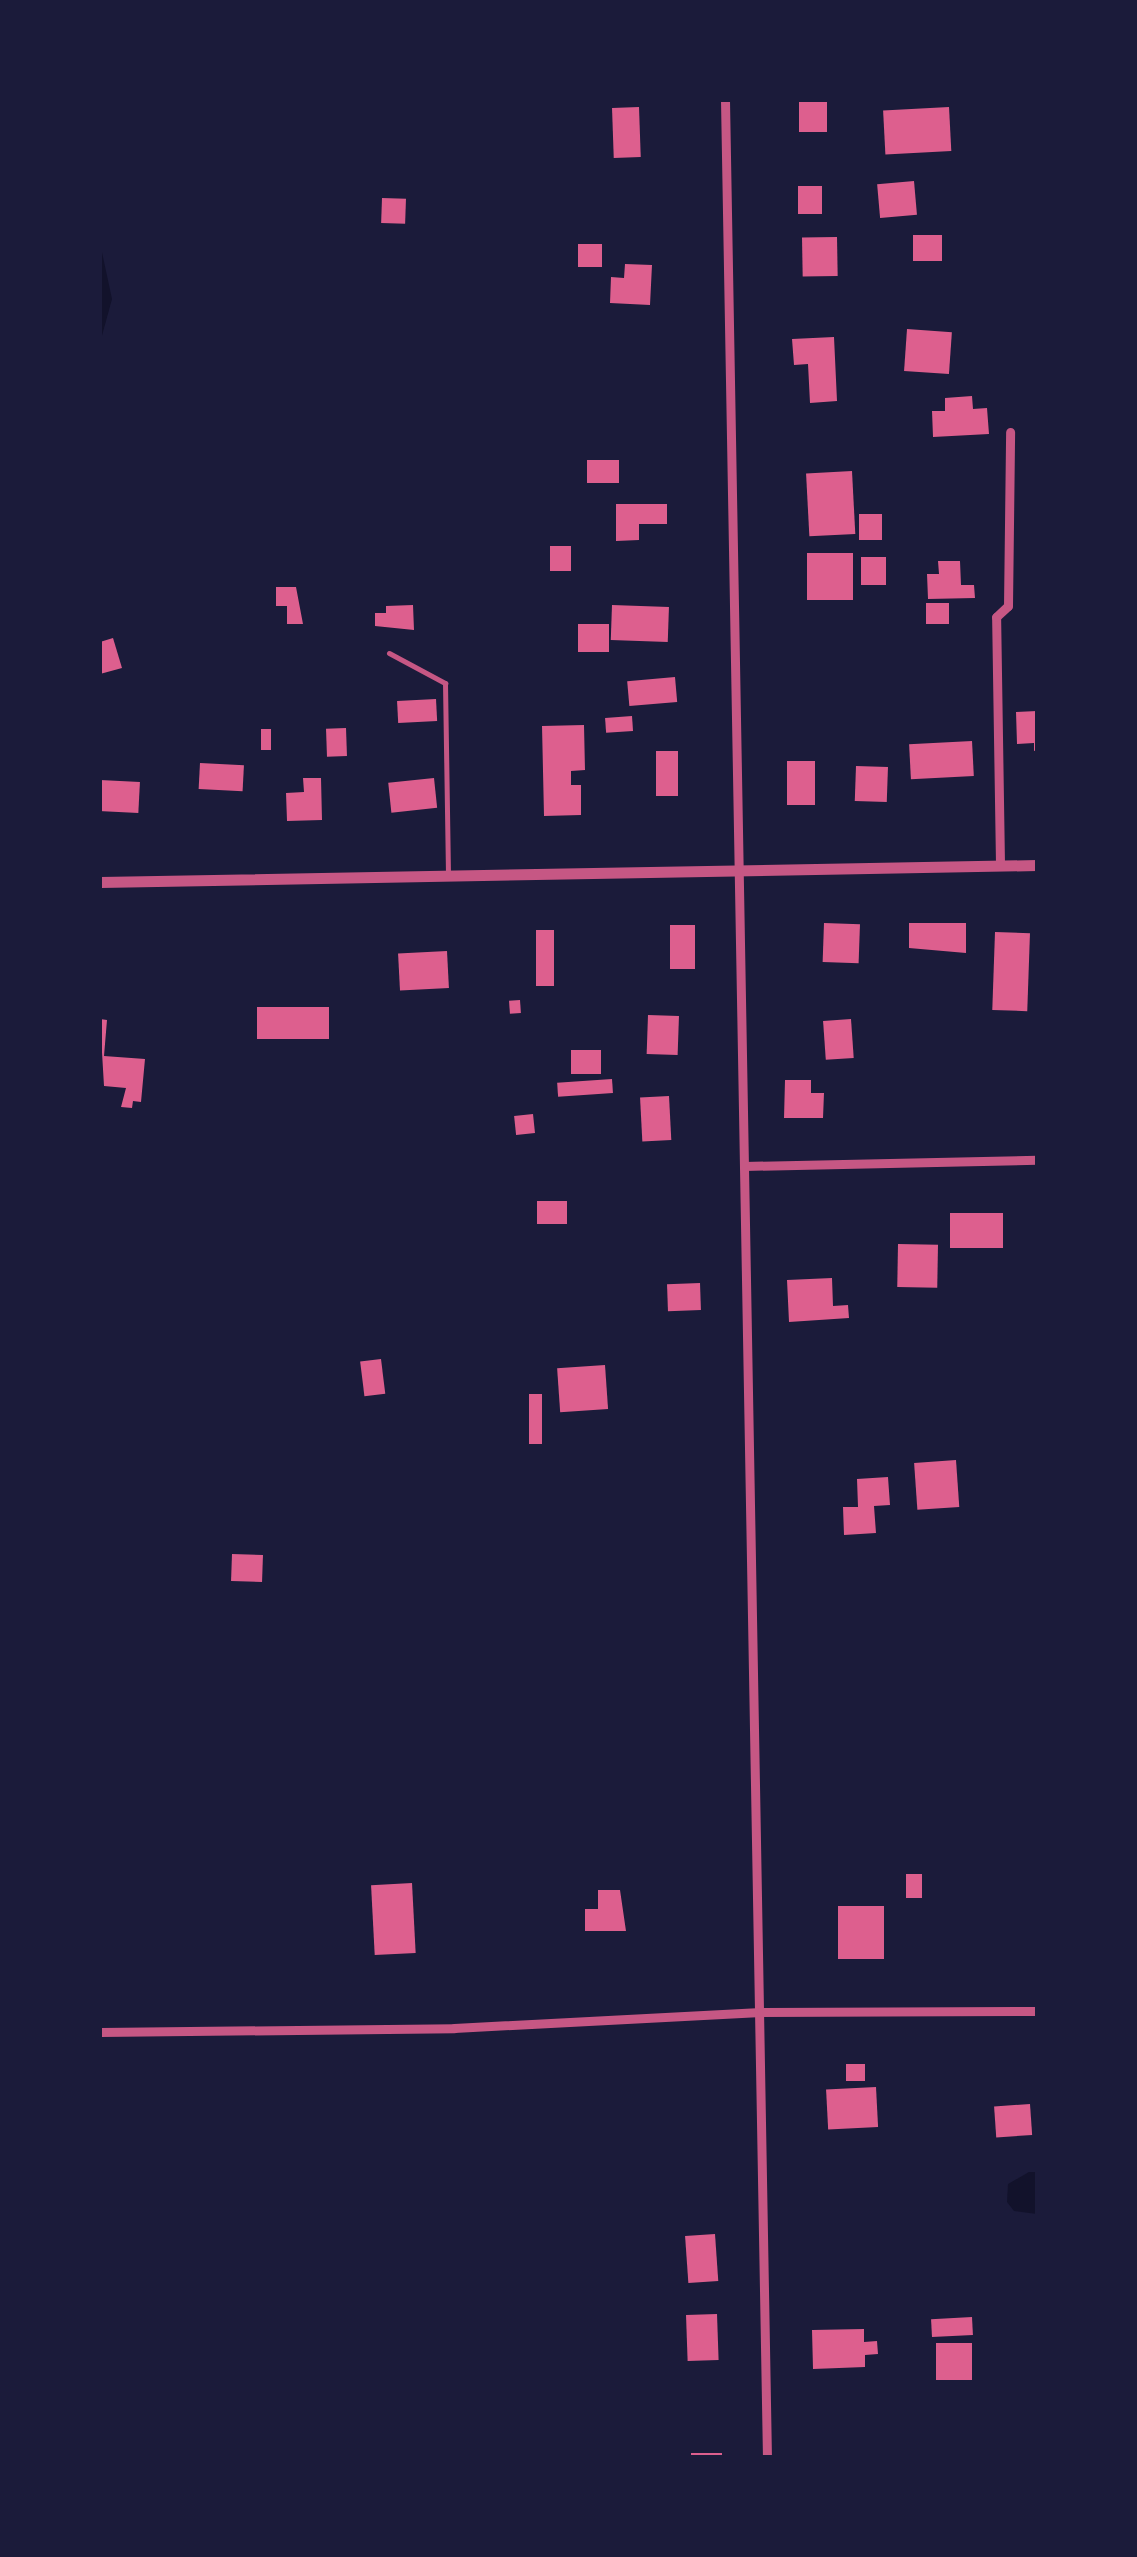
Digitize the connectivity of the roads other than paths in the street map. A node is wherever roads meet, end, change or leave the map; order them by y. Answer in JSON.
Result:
{"nodes":[{"id":1,"x":725,"y":100,"type":"edge"},
{"id":2,"x":1010,"y":432,"type":"dead end"},
{"id":3,"x":388,"y":653,"type":"dead end"},
{"id":4,"x":1000,"y":864,"type":"junction"},
{"id":5,"x":1037,"y":865,"type":"edge"},
{"id":6,"x":738,"y":869,"type":"junction"},
{"id":7,"x":448,"y":875,"type":"junction"},
{"id":8,"x":100,"y":882,"type":"edge"},
{"id":9,"x":1037,"y":1160,"type":"edge"},
{"id":10,"x":744,"y":1166,"type":"junction"},
{"id":11,"x":1037,"y":2011,"type":"edge"},
{"id":12,"x":762,"y":2012,"type":"junction"},
{"id":13,"x":100,"y":2032,"type":"edge"},
{"id":14,"x":767,"y":2457,"type":"edge"}],
"edges":[{"from":1,"to":6,"type":"street"},
{"from":2,"to":4,"type":"street"},
{"from":3,"to":7,"type":"lane"},
{"from":4,"to":5,"type":"street"},
{"from":4,"to":6,"type":"street"},
{"from":6,"to":7,"type":"street"},
{"from":6,"to":10,"type":"street"},
{"from":7,"to":8,"type":"street"},
{"from":9,"to":10,"type":"street"},
{"from":10,"to":12,"type":"street"},
{"from":11,"to":12,"type":"street"},
{"from":12,"to":13,"type":"street"},
{"from":12,"to":14,"type":"street"}]}
